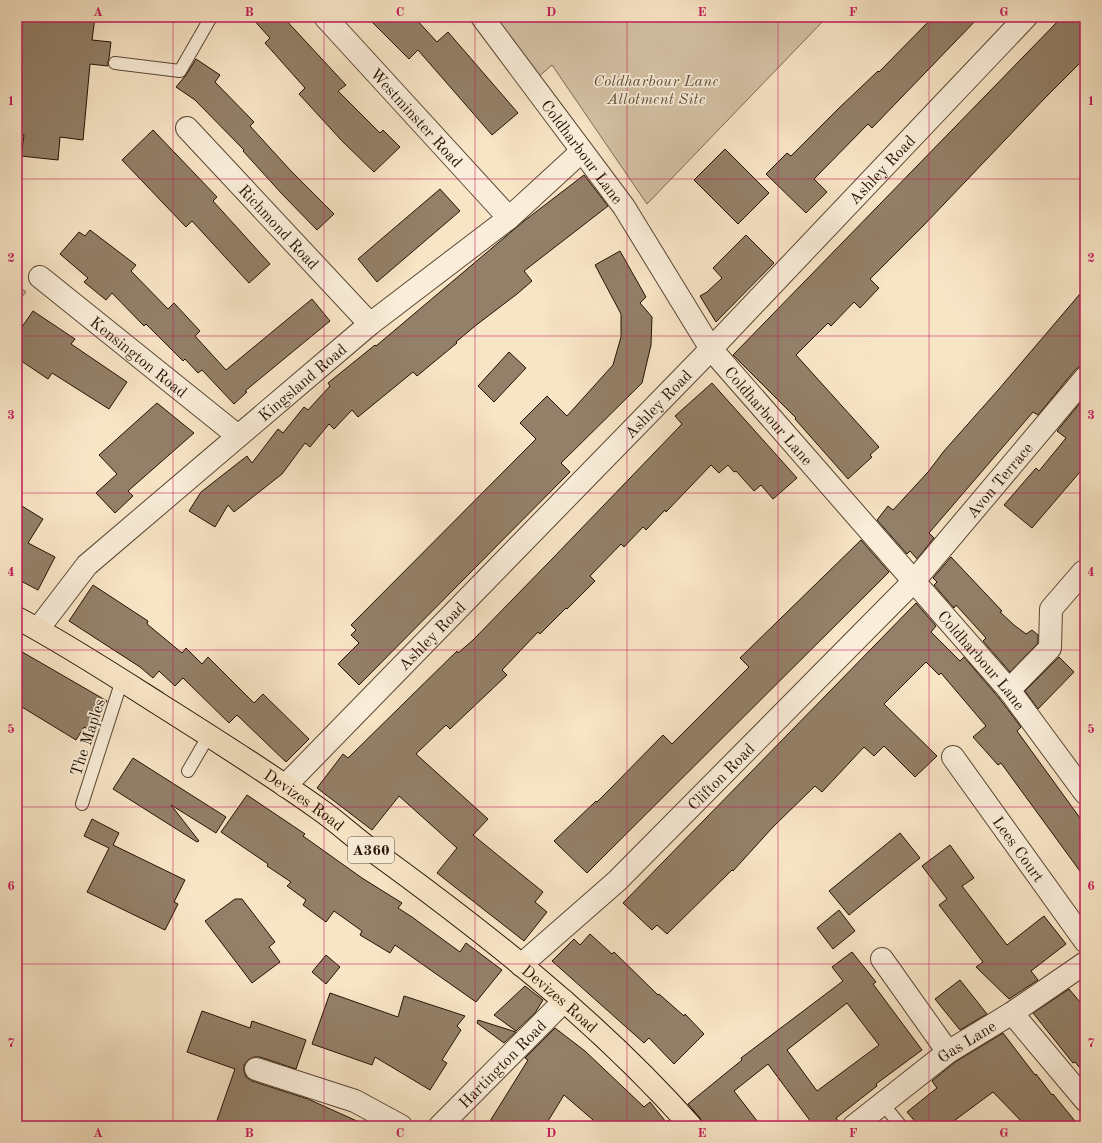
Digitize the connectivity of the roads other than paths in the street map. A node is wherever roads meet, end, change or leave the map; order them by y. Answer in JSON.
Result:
{"nodes":[{"id":1,"x":211,"y":17,"type":"edge"},
{"id":2,"x":324,"y":17,"type":"edge"},
{"id":3,"x":482,"y":17,"type":"edge"},
{"id":4,"x":1026,"y":17,"type":"edge"},
{"id":5,"x":115,"y":63,"type":"dead end"},
{"id":6,"x":187,"y":128,"type":"dead end"},
{"id":7,"x":582,"y":152,"type":"junction"},
{"id":8,"x":509,"y":218,"type":"junction"},
{"id":9,"x":40,"y":277,"type":"dead end"},
{"id":10,"x":370,"y":324,"type":"junction"},
{"id":11,"x":711,"y":349,"type":"junction"},
{"id":12,"x":1085,"y":378,"type":"edge"},
{"id":13,"x":238,"y":436,"type":"junction"},
{"id":14,"x":1083,"y":572,"type":"dead end"},
{"id":15,"x":914,"y":581,"type":"junction"},
{"id":16,"x":17,"y":618,"type":"edge"},
{"id":17,"x":38,"y":629,"type":"junction"},
{"id":18,"x":122,"y":680,"type":"junction"},
{"id":19,"x":1009,"y":690,"type":"junction"},
{"id":20,"x":209,"y":735,"type":"junction"},
{"id":21,"x":953,"y":757,"type":"dead end"},
{"id":22,"x":188,"y":771,"type":"dead end"},
{"id":23,"x":285,"y":786,"type":"junction"},
{"id":24,"x":1085,"y":793,"type":"edge"},
{"id":25,"x":82,"y":804,"type":"dead end"},
{"id":26,"x":1085,"y":941,"type":"edge"},
{"id":27,"x":882,"y":959,"type":"dead end"},
{"id":28,"x":1085,"y":963,"type":"edge"},
{"id":29,"x":522,"y":965,"type":"junction"},
{"id":30,"x":564,"y":1001,"type":"junction"},
{"id":31,"x":1012,"y":1013,"type":"junction"},
{"id":32,"x":948,"y":1052,"type":"junction"},
{"id":33,"x":256,"y":1069,"type":"dead end"},
{"id":34,"x":1085,"y":1100,"type":"edge"},
{"id":35,"x":882,"y":1103,"type":"junction"},
{"id":36,"x":401,"y":1126,"type":"edge"},
{"id":37,"x":440,"y":1126,"type":"edge"},
{"id":38,"x":691,"y":1126,"type":"edge"},
{"id":39,"x":854,"y":1126,"type":"edge"},
{"id":40,"x":901,"y":1126,"type":"edge"}],
"edges":[{"from":1,"to":5,"type":"lane"},
{"from":2,"to":8,"type":"street","name":"Westminster Road"},
{"from":3,"to":7,"type":"street","name":"Coldharbour Lane"},
{"from":4,"to":11,"type":"street","name":"Ashley Road"},
{"from":6,"to":10,"type":"street","name":"Richmond Road"},
{"from":7,"to":8,"type":"street","name":"Kingsland Road"},
{"from":7,"to":11,"type":"street","name":"Coldharbour Lane"},
{"from":8,"to":10,"type":"street","name":"Kingsland Road"},
{"from":9,"to":13,"type":"street","name":"Kensington Road"},
{"from":10,"to":13,"type":"street","name":"Kingsland Road"},
{"from":11,"to":15,"type":"street","name":"Coldharbour Lane"},
{"from":11,"to":23,"type":"street","name":"Ashley Road"},
{"from":12,"to":15,"type":"street","name":"Avon Terrace"},
{"from":13,"to":17,"type":"street","name":"Kingsland Road"},
{"from":14,"to":19,"type":"street"},
{"from":15,"to":19,"type":"street","name":"Coldharbour Lane"},
{"from":15,"to":29,"type":"street","name":"Clifton Road"},
{"from":16,"to":17,"type":"main road","name":"Devizes Road","number":"A360"},
{"from":17,"to":18,"type":"main road","name":"Devizes Road","number":"A360"},
{"from":18,"to":20,"type":"main road","name":"Devizes Road","number":"A360"},
{"from":18,"to":25,"type":"lane","name":"The Maples"},
{"from":19,"to":24,"type":"street","name":"Coldharbour Lane"},
{"from":20,"to":22,"type":"lane"},
{"from":20,"to":23,"type":"main road","name":"Devizes Road","number":"A360"},
{"from":21,"to":26,"type":"street","name":"Lees Court"},
{"from":23,"to":29,"type":"main road","name":"Devizes Road","number":"A360"},
{"from":27,"to":32,"type":"street"},
{"from":28,"to":31,"type":"street","name":"Gas Lane"},
{"from":29,"to":30,"type":"main road","name":"Devizes Road","number":"A360"},
{"from":30,"to":37,"type":"street","name":"Hartington Road"},
{"from":30,"to":38,"type":"main road","name":"Devizes Road","number":"A360"},
{"from":31,"to":32,"type":"street","name":"Gas Lane"},
{"from":31,"to":34,"type":"street"},
{"from":32,"to":35,"type":"street","name":"Gas Lane"},
{"from":33,"to":36,"type":"street"},
{"from":35,"to":39,"type":"street","name":"Gas Lane"},
{"from":35,"to":40,"type":"lane"}]}
